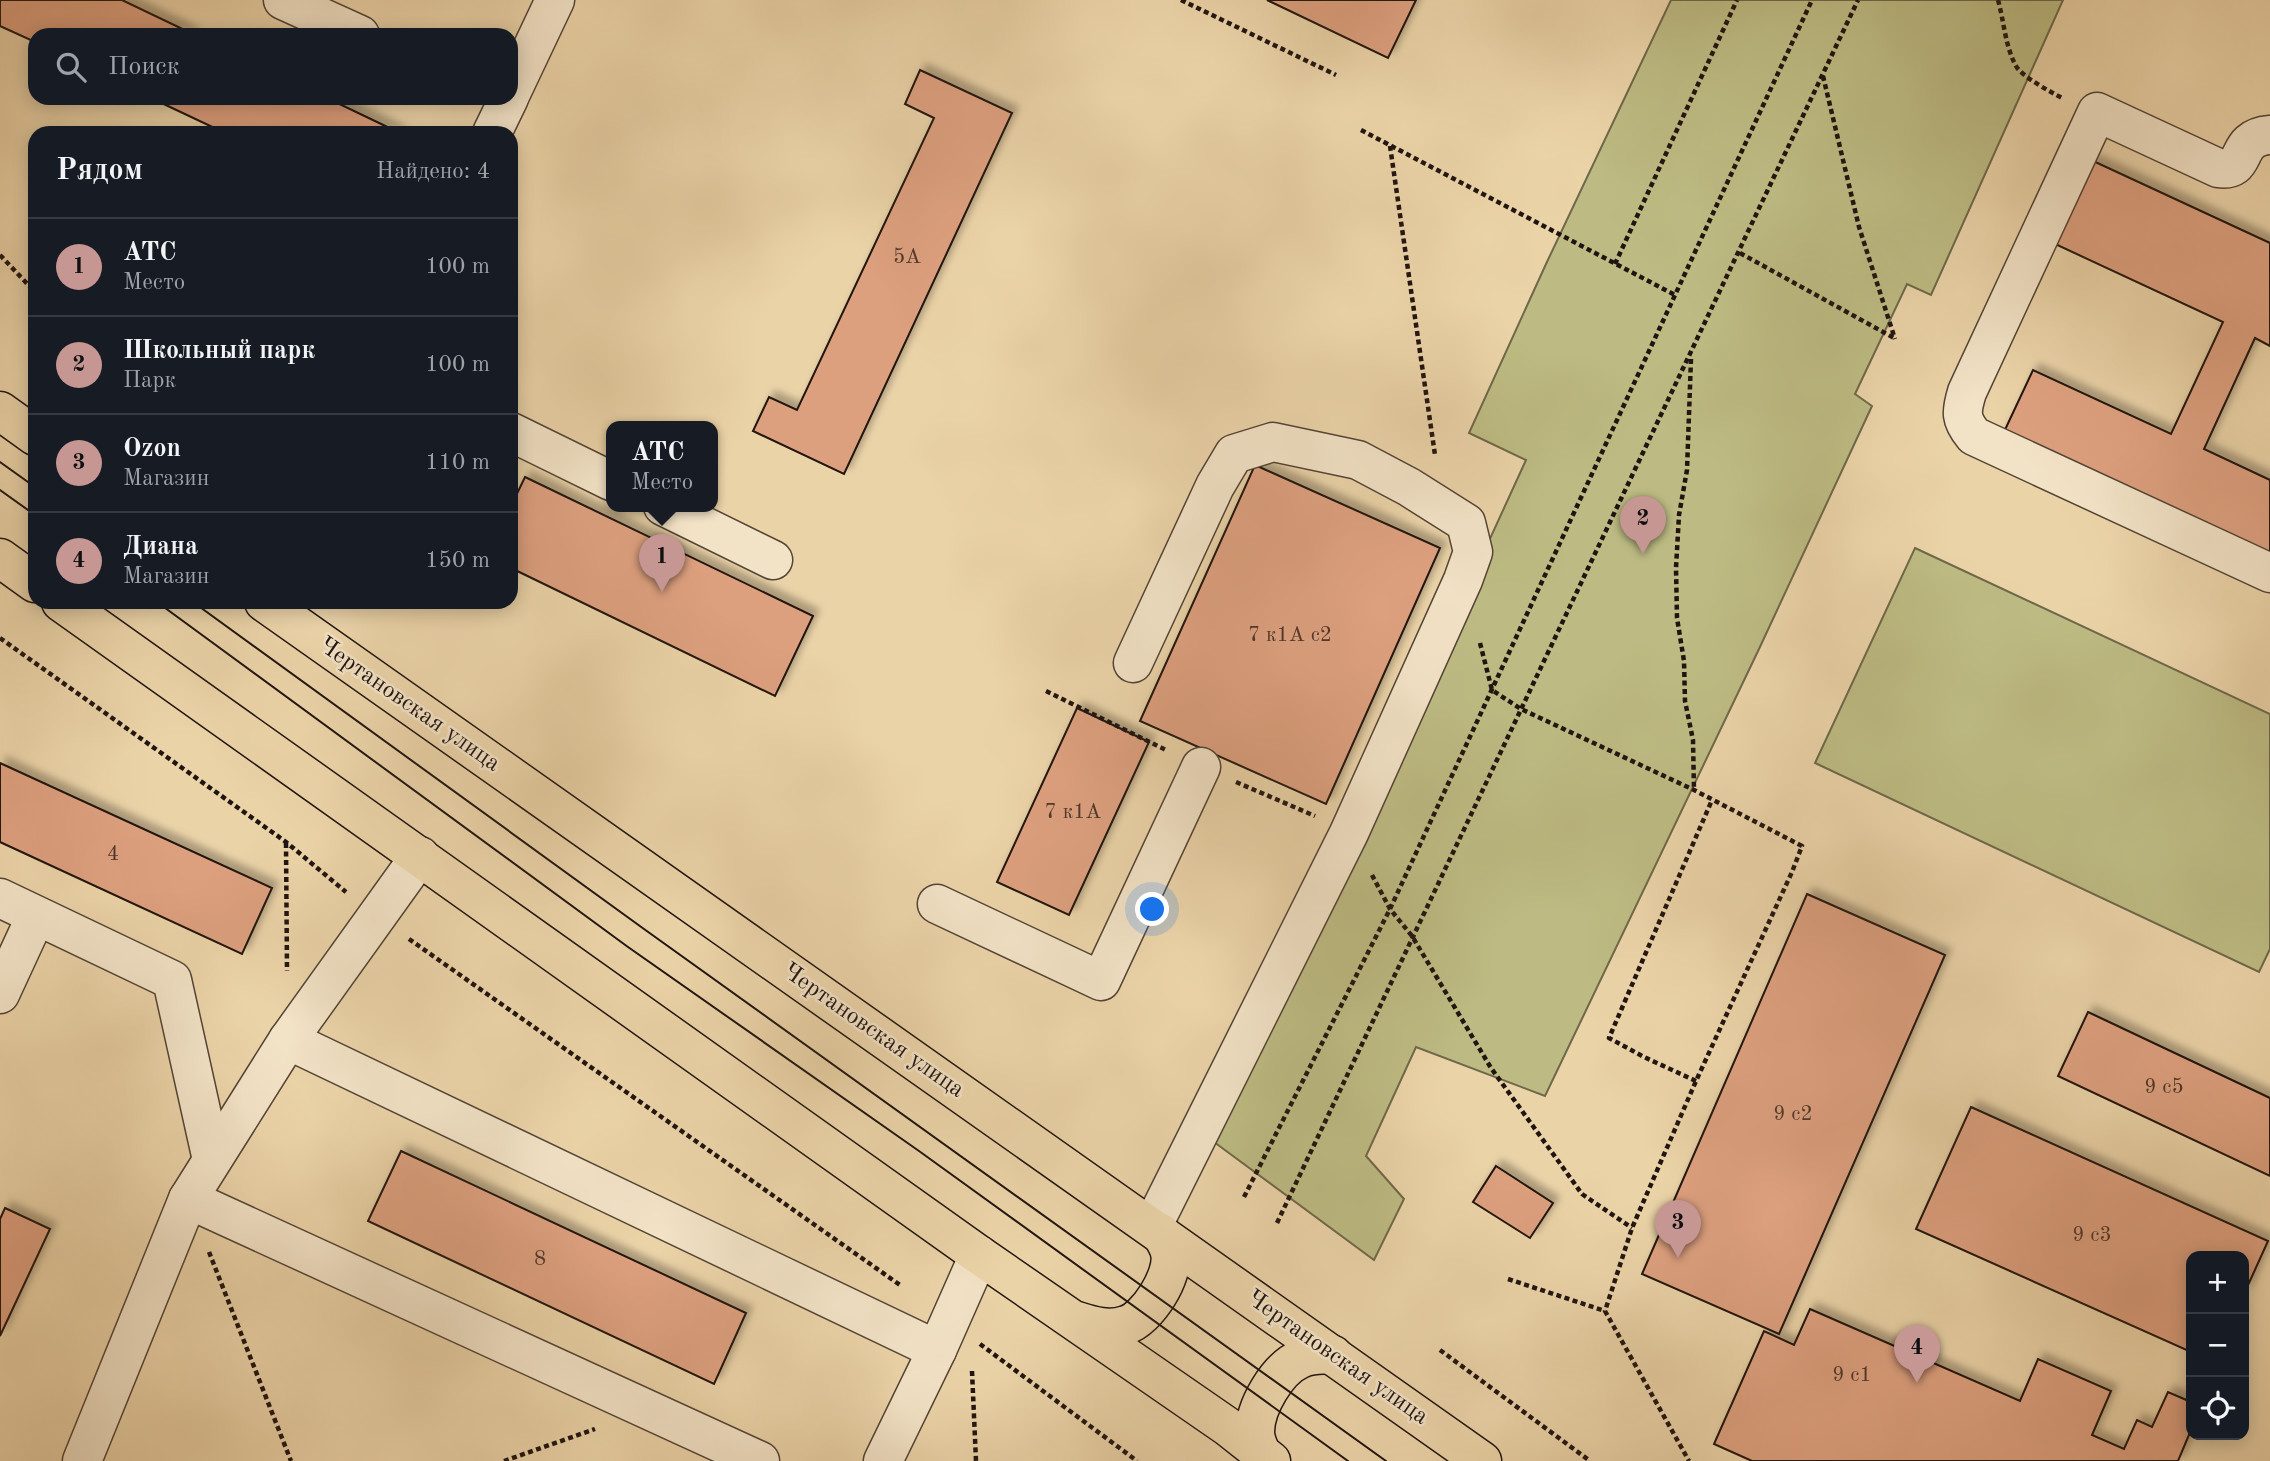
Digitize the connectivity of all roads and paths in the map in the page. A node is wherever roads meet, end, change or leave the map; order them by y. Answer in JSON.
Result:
{"nodes":[{"id":1,"x":283,"y":0,"type":"edge"},
{"id":2,"x":555,"y":0,"type":"edge"},
{"id":3,"x":1181,"y":0,"type":"edge"},
{"id":4,"x":1737,"y":0,"type":"edge"},
{"id":5,"x":1812,"y":0,"type":"edge"},
{"id":6,"x":1858,"y":0,"type":"edge"},
{"id":7,"x":1998,"y":0,"type":"edge"},
{"id":8,"x":345,"y":28,"type":"edge"},
{"id":9,"x":1336,"y":75,"type":"dead end"},
{"id":10,"x":1823,"y":75,"type":"junction"},
{"id":11,"x":518,"y":76,"type":"edge"},
{"id":12,"x":2097,"y":112,"type":"junction"},
{"id":13,"x":1362,"y":130,"type":"dead end"},
{"id":14,"x":2270,"y":135,"type":"edge"},
{"id":15,"x":1390,"y":146,"type":"junction"},
{"id":16,"x":1740,"y":253,"type":"junction"},
{"id":17,"x":0,"y":255,"type":"edge"},
{"id":18,"x":1615,"y":264,"type":"junction"},
{"id":19,"x":28,"y":285,"type":"edge"},
{"id":20,"x":1675,"y":295,"type":"junction"},
{"id":21,"x":1691,"y":354,"type":"junction"},
{"id":22,"x":0,"y":411,"type":"edge"},
{"id":23,"x":28,"y":431,"type":"edge"},
{"id":24,"x":518,"y":435,"type":"edge"},
{"id":25,"x":606,"y":479,"type":"edge"},
{"id":26,"x":1442,"y":508,"type":"junction"},
{"id":27,"x":675,"y":512,"type":"edge"},
{"id":28,"x":0,"y":558,"type":"edge"},
{"id":29,"x":773,"y":560,"type":"dead end"},
{"id":30,"x":2270,"y":573,"type":"edge"},
{"id":31,"x":28,"y":578,"type":"edge"},
{"id":32,"x":71,"y":609,"type":"edge"},
{"id":33,"x":276,"y":609,"type":"edge"},
{"id":34,"x":0,"y":638,"type":"edge"},
{"id":35,"x":1479,"y":641,"type":"dead end"},
{"id":36,"x":1133,"y":663,"type":"dead end"},
{"id":37,"x":1492,"y":690,"type":"junction"},
{"id":38,"x":1046,"y":691,"type":"dead end"},
{"id":39,"x":1521,"y":709,"type":"junction"},
{"id":40,"x":1201,"y":767,"type":"joint"},
{"id":41,"x":1694,"y":790,"type":"junction"},
{"id":42,"x":1712,"y":800,"type":"junction"},
{"id":43,"x":1349,"y":833,"type":"junction"},
{"id":44,"x":286,"y":842,"type":"junction"},
{"id":45,"x":421,"y":856,"type":"junction"},
{"id":46,"x":0,"y":898,"type":"edge"},
{"id":47,"x":937,"y":904,"type":"dead end"},
{"id":48,"x":1390,"y":909,"type":"junction"},
{"id":49,"x":36,"y":916,"type":"junction"},
{"id":50,"x":376,"y":916,"type":"junction"},
{"id":51,"x":1412,"y":936,"type":"junction"},
{"id":52,"x":287,"y":974,"type":"dead end"},
{"id":53,"x":0,"y":993,"type":"edge"},
{"id":54,"x":288,"y":1040,"type":"junction"},
{"id":55,"x":1696,"y":1081,"type":"junction"},
{"id":56,"x":212,"y":1160,"type":"junction"},
{"id":57,"x":1244,"y":1196,"type":"dead end"},
{"id":58,"x":188,"y":1199,"type":"junction"},
{"id":59,"x":1277,"y":1223,"type":"dead end"},
{"id":60,"x":1632,"y":1228,"type":"junction"},
{"id":61,"x":1156,"y":1230,"type":"junction"},
{"id":62,"x":979,"y":1255,"type":"junction"},
{"id":63,"x":1508,"y":1279,"type":"dead end"},
{"id":64,"x":1605,"y":1311,"type":"junction"},
{"id":65,"x":1072,"y":1320,"type":"junction"},
{"id":66,"x":953,"y":1336,"type":"junction"},
{"id":67,"x":1440,"y":1350,"type":"dead end"},
{"id":68,"x":1333,"y":1355,"type":"junction"},
{"id":69,"x":647,"y":1411,"type":"junction"},
{"id":70,"x":696,"y":1449,"type":"edge"},
{"id":71,"x":1266,"y":1457,"type":"edge"},
{"id":72,"x":82,"y":1461,"type":"edge"},
{"id":73,"x":291,"y":1461,"type":"edge"},
{"id":74,"x":504,"y":1461,"type":"edge"},
{"id":75,"x":760,"y":1461,"type":"edge"},
{"id":76,"x":883,"y":1461,"type":"edge"},
{"id":77,"x":976,"y":1461,"type":"edge"},
{"id":78,"x":1137,"y":1461,"type":"edge"},
{"id":79,"x":1482,"y":1461,"type":"edge"},
{"id":80,"x":1590,"y":1461,"type":"edge"},
{"id":81,"x":1689,"y":1461,"type":"edge"}],
"edges":[{"from":1,"to":8,"type":"lane"},
{"from":2,"to":11,"type":"lane"},
{"from":3,"to":9,"type":"path"},
{"from":4,"to":18,"type":"path"},
{"from":5,"to":20,"type":"path"},
{"from":6,"to":10,"type":"path"},
{"from":7,"to":12,"type":"path"},
{"from":10,"to":16,"type":"path"},
{"from":10,"to":16,"type":"path"},
{"from":12,"to":14,"type":"lane"},
{"from":12,"to":30,"type":"lane"},
{"from":13,"to":15,"type":"path"},
{"from":15,"to":18,"type":"path"},
{"from":15,"to":26,"type":"path"},
{"from":16,"to":21,"type":"path"},
{"from":17,"to":19,"type":"path"},
{"from":18,"to":20,"type":"path"},
{"from":20,"to":37,"type":"path"},
{"from":21,"to":39,"type":"path"},
{"from":21,"to":41,"type":"path"},
{"from":22,"to":23,"type":"main road"},
{"from":24,"to":25,"type":"lane"},
{"from":26,"to":36,"type":"lane"},
{"from":26,"to":43,"type":"lane"},
{"from":27,"to":29,"type":"lane"},
{"from":28,"to":31,"type":"main road"},
{"from":32,"to":45,"type":"main road"},
{"from":33,"to":61,"type":"main road","name":"Чертановская улица"},
{"from":34,"to":44,"type":"path"},
{"from":35,"to":37,"type":"path"},
{"from":37,"to":39,"type":"path"},
{"from":37,"to":48,"type":"path"},
{"from":38,"to":40,"type":"path"},
{"from":39,"to":41,"type":"path"},
{"from":39,"to":51,"type":"path"},
{"from":40,"to":47,"type":"lane"},
{"from":41,"to":42,"type":"path"},
{"from":42,"to":55,"type":"path"},
{"from":42,"to":55,"type":"path"},
{"from":43,"to":48,"type":"path"},
{"from":43,"to":61,"type":"lane"},
{"from":44,"to":50,"type":"path"},
{"from":44,"to":52,"type":"path"},
{"from":45,"to":50,"type":"lane"},
{"from":45,"to":62,"type":"main road"},
{"from":46,"to":49,"type":"lane"},
{"from":48,"to":51,"type":"path"},
{"from":48,"to":57,"type":"path"},
{"from":49,"to":53,"type":"lane"},
{"from":49,"to":56,"type":"lane"},
{"from":50,"to":54,"type":"lane"},
{"from":50,"to":66,"type":"path"},
{"from":51,"to":59,"type":"path"},
{"from":51,"to":60,"type":"path"},
{"from":54,"to":56,"type":"lane"},
{"from":54,"to":66,"type":"lane"},
{"from":55,"to":60,"type":"path"},
{"from":56,"to":58,"type":"lane"},
{"from":58,"to":69,"type":"lane"},
{"from":58,"to":72,"type":"lane"},
{"from":58,"to":73,"type":"path"},
{"from":60,"to":64,"type":"path"},
{"from":61,"to":65,"type":"main road"},
{"from":61,"to":68,"type":"main road","name":"Чертановская улица"},
{"from":62,"to":65,"type":"main road"},
{"from":62,"to":66,"type":"lane"},
{"from":63,"to":64,"type":"path"},
{"from":64,"to":81,"type":"path"},
{"from":65,"to":71,"type":"main road"},
{"from":66,"to":76,"type":"lane"},
{"from":66,"to":77,"type":"path"},
{"from":66,"to":78,"type":"path"},
{"from":67,"to":80,"type":"path"},
{"from":68,"to":71,"type":"main road"},
{"from":68,"to":79,"type":"main road","name":"Чертановская улица"},
{"from":69,"to":70,"type":"lane"},
{"from":69,"to":74,"type":"path"},
{"from":70,"to":75,"type":"lane"}]}
